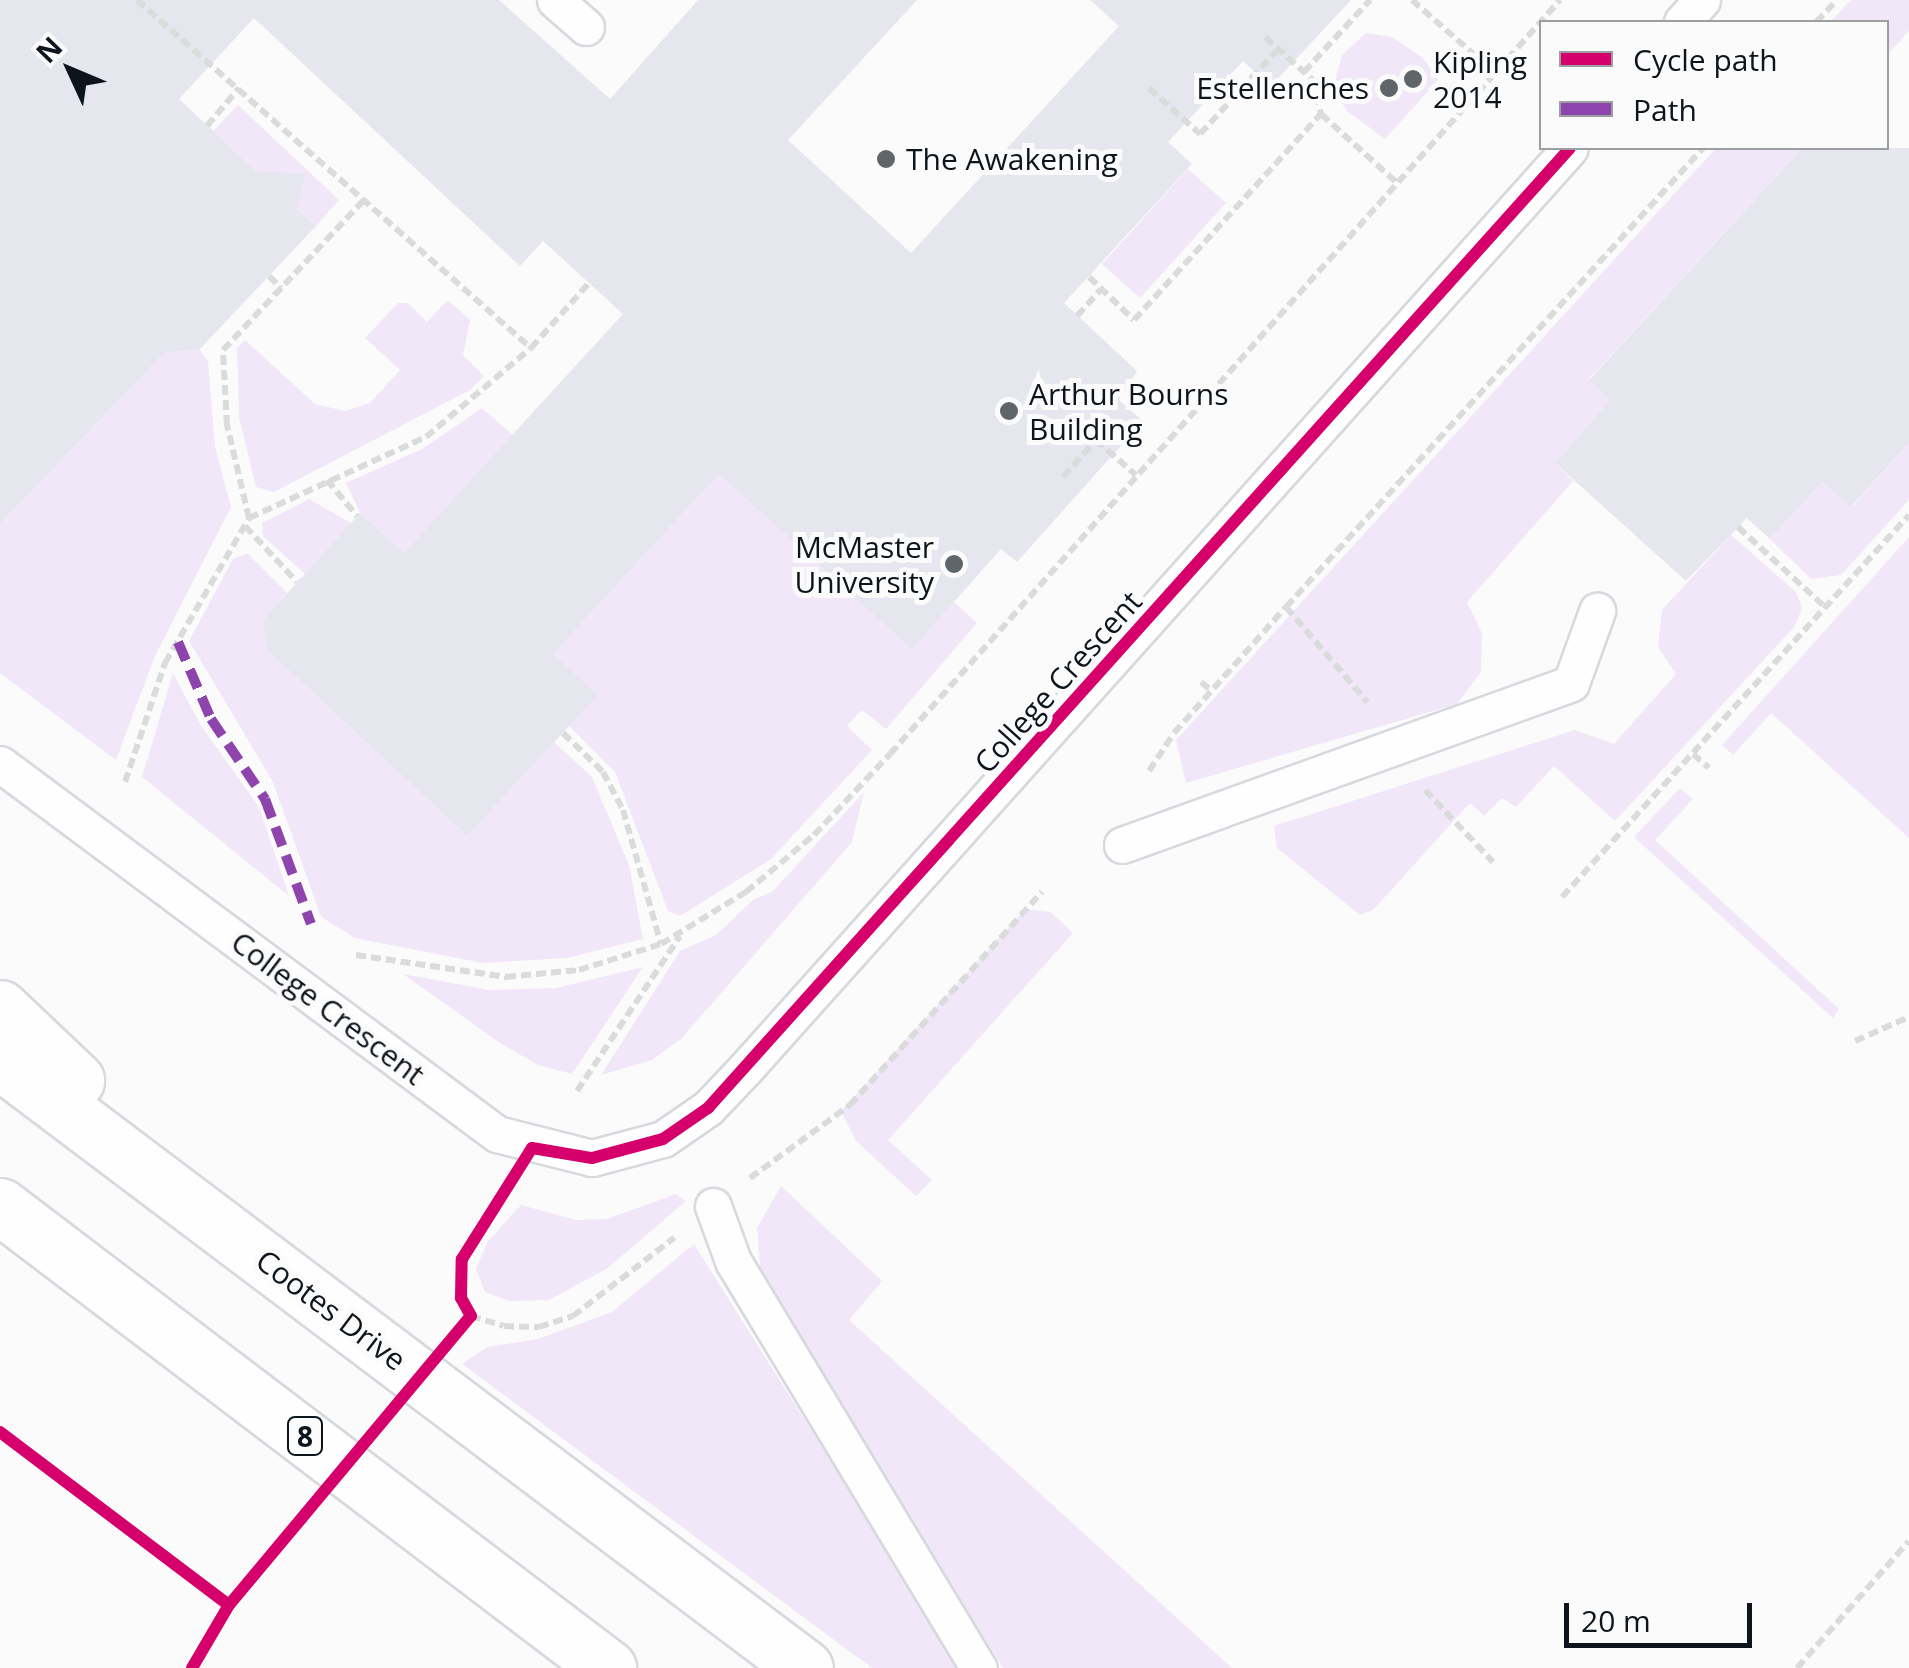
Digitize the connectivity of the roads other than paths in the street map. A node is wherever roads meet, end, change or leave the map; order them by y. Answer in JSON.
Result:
{"nodes":[{"id":1,"x":555,"y":0,"type":"edge"},
{"id":2,"x":1702,"y":0,"type":"edge"},
{"id":3,"x":1684,"y":20,"type":"edge"},
{"id":4,"x":586,"y":28,"type":"dead end"},
{"id":5,"x":1568,"y":150,"type":"edge"},
{"id":6,"x":1597,"y":611,"type":"dead end"},
{"id":7,"x":0,"y":764,"type":"edge"},
{"id":8,"x":1122,"y":845,"type":"dead end"},
{"id":9,"x":0,"y":1008,"type":"edge"},
{"id":10,"x":0,"y":1061,"type":"edge"},
{"id":11,"x":0,"y":1206,"type":"edge"},
{"id":12,"x":713,"y":1206,"type":"road end"},
{"id":13,"x":256,"y":1252,"type":"junction"},
{"id":14,"x":608,"y":1668,"type":"edge"},
{"id":15,"x":805,"y":1668,"type":"edge"},
{"id":16,"x":979,"y":1668,"type":"edge"}],
"edges":[{"from":1,"to":4,"type":"lane"},
{"from":2,"to":3,"type":"lane"},
{"from":5,"to":7,"type":"lane","name":"College Crescent"},
{"from":6,"to":8,"type":"lane"},
{"from":9,"to":13,"type":"main road"},
{"from":10,"to":13,"type":"main road","name":"Cootes Drive"},
{"from":11,"to":14,"type":"main road","number":"8"},
{"from":12,"to":16,"type":"lane"},
{"from":13,"to":15,"type":"main road","name":"Cootes Drive"}]}
